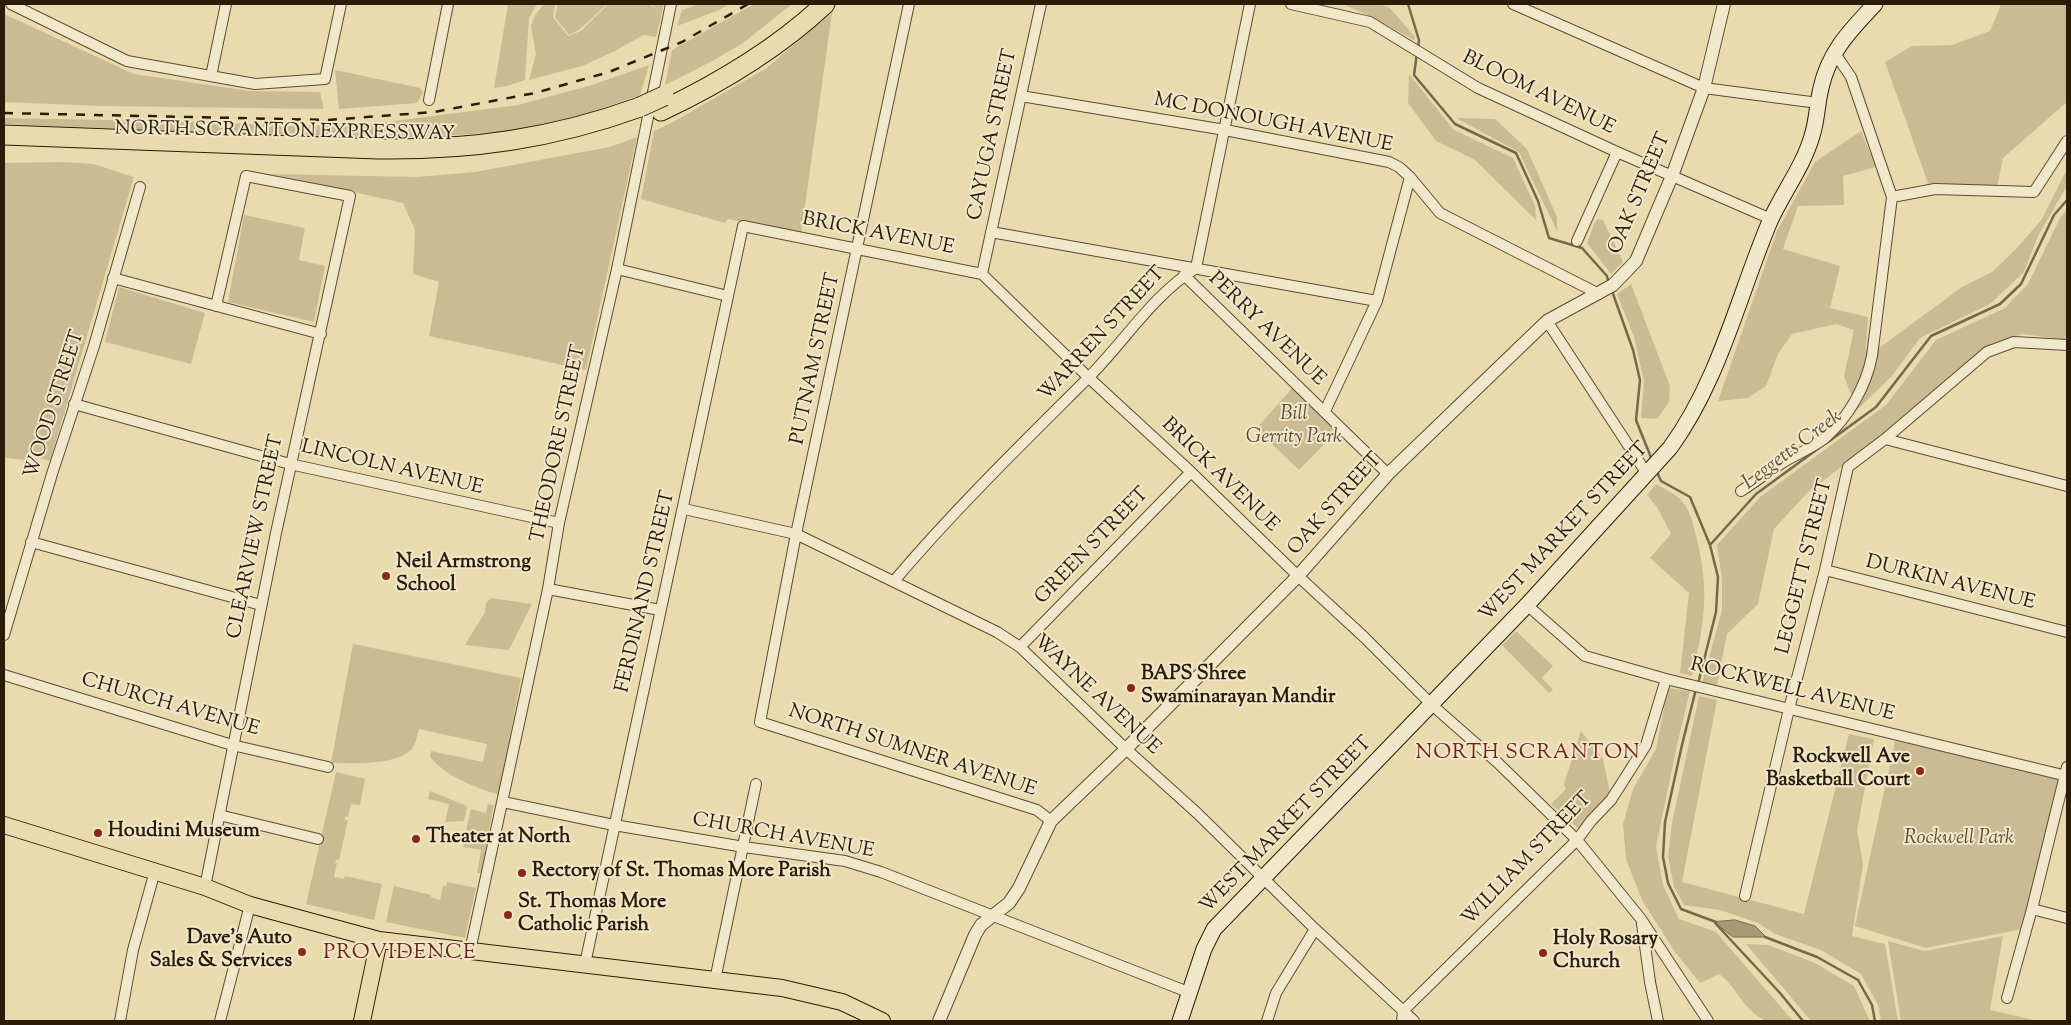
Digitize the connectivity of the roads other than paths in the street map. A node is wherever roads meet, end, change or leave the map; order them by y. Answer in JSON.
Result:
{"nodes":[{"id":1,"x":11,"y":4,"type":"edge"},
{"id":2,"x":226,"y":4,"type":"edge"},
{"id":3,"x":341,"y":4,"type":"edge"},
{"id":4,"x":448,"y":4,"type":"edge"},
{"id":5,"x":671,"y":4,"type":"edge"},
{"id":6,"x":807,"y":4,"type":"edge"},
{"id":7,"x":825,"y":4,"type":"edge"},
{"id":8,"x":909,"y":4,"type":"edge"},
{"id":9,"x":1041,"y":4,"type":"edge"},
{"id":10,"x":1250,"y":4,"type":"edge"},
{"id":11,"x":1291,"y":4,"type":"edge"},
{"id":12,"x":1513,"y":4,"type":"edge"},
{"id":13,"x":1724,"y":4,"type":"edge"},
{"id":14,"x":1876,"y":4,"type":"edge"},
{"id":15,"x":1834,"y":52,"type":"junction"},
{"id":16,"x":211,"y":76,"type":"junction"},
{"id":17,"x":1704,"y":88,"type":"junction"},
{"id":18,"x":1021,"y":96,"type":"junction"},
{"id":19,"x":429,"y":100,"type":"dead end"},
{"id":20,"x":1818,"y":103,"type":"junction"},
{"id":21,"x":662,"y":104,"type":"junction"},
{"id":22,"x":638,"y":114,"type":"junction"},
{"id":23,"x":1225,"y":130,"type":"junction"},
{"id":24,"x":4,"y":135,"type":"edge"},
{"id":25,"x":2067,"y":141,"type":"edge"},
{"id":26,"x":4,"y":147,"type":"edge"},
{"id":27,"x":1617,"y":152,"type":"junction"},
{"id":28,"x":1672,"y":176,"type":"junction"},
{"id":29,"x":1410,"y":177,"type":"junction"},
{"id":30,"x":140,"y":186,"type":"dead end"},
{"id":31,"x":1892,"y":197,"type":"junction"},
{"id":32,"x":1771,"y":219,"type":"junction"},
{"id":33,"x":743,"y":226,"type":"joint"},
{"id":34,"x":991,"y":232,"type":"junction"},
{"id":35,"x":1577,"y":241,"type":"dead end"},
{"id":36,"x":858,"y":249,"type":"junction"},
{"id":37,"x":1196,"y":268,"type":"junction"},
{"id":38,"x":617,"y":269,"type":"junction"},
{"id":39,"x":982,"y":274,"type":"junction"},
{"id":40,"x":1184,"y":275,"type":"junction"},
{"id":41,"x":113,"y":278,"type":"junction"},
{"id":42,"x":1599,"y":294,"type":"junction"},
{"id":43,"x":728,"y":296,"type":"junction"},
{"id":44,"x":1377,"y":301,"type":"junction"},
{"id":45,"x":216,"y":306,"type":"junction"},
{"id":46,"x":1547,"y":321,"type":"junction"},
{"id":47,"x":321,"y":334,"type":"junction"},
{"id":48,"x":2067,"y":345,"type":"edge"},
{"id":49,"x":1088,"y":377,"type":"junction"},
{"id":50,"x":74,"y":404,"type":"junction"},
{"id":51,"x":1325,"y":411,"type":"junction"},
{"id":52,"x":1885,"y":439,"type":"junction"},
{"id":53,"x":290,"y":464,"type":"junction"},
{"id":54,"x":1191,"y":472,"type":"junction"},
{"id":55,"x":1388,"y":474,"type":"junction"},
{"id":56,"x":1647,"y":474,"type":"junction"},
{"id":57,"x":2067,"y":486,"type":"edge"},
{"id":58,"x":1741,"y":491,"type":"dead end"},
{"id":59,"x":684,"y":509,"type":"junction"},
{"id":60,"x":559,"y":523,"type":"junction"},
{"id":61,"x":796,"y":534,"type":"junction"},
{"id":62,"x":31,"y":542,"type":"junction"},
{"id":63,"x":1825,"y":570,"type":"junction"},
{"id":64,"x":1298,"y":576,"type":"junction"},
{"id":65,"x":894,"y":580,"type":"junction"},
{"id":66,"x":548,"y":588,"type":"junction"},
{"id":67,"x":261,"y":605,"type":"junction"},
{"id":68,"x":1527,"y":605,"type":"junction"},
{"id":69,"x":660,"y":610,"type":"junction"},
{"id":70,"x":2067,"y":632,"type":"edge"},
{"id":71,"x":4,"y":634,"type":"edge"},
{"id":72,"x":1020,"y":647,"type":"junction"},
{"id":73,"x":4,"y":675,"type":"edge"},
{"id":74,"x":1666,"y":679,"type":"junction"},
{"id":75,"x":1432,"y":705,"type":"junction"},
{"id":76,"x":1789,"y":709,"type":"junction"},
{"id":77,"x":760,"y":722,"type":"joint"},
{"id":78,"x":232,"y":745,"type":"junction"},
{"id":79,"x":1126,"y":749,"type":"junction"},
{"id":80,"x":328,"y":767,"type":"dead end"},
{"id":81,"x":2066,"y":773,"type":"edge"},
{"id":82,"x":756,"y":784,"type":"dead end"},
{"id":83,"x":503,"y":802,"type":"junction"},
{"id":84,"x":219,"y":815,"type":"junction"},
{"id":85,"x":1051,"y":821,"type":"junction"},
{"id":86,"x":4,"y":825,"type":"edge"},
{"id":87,"x":614,"y":825,"type":"junction"},
{"id":88,"x":318,"y":839,"type":"dead end"},
{"id":89,"x":1577,"y":840,"type":"junction"},
{"id":90,"x":744,"y":847,"type":"junction"},
{"id":91,"x":155,"y":871,"type":"junction"},
{"id":92,"x":1263,"y":878,"type":"junction"},
{"id":93,"x":205,"y":887,"type":"junction"},
{"id":94,"x":1745,"y":896,"type":"dead end"},
{"id":95,"x":250,"y":905,"type":"junction"},
{"id":96,"x":2032,"y":909,"type":"junction"},
{"id":97,"x":993,"y":915,"type":"junction"},
{"id":98,"x":2067,"y":918,"type":"edge"},
{"id":99,"x":1641,"y":919,"type":"junction"},
{"id":100,"x":1315,"y":929,"type":"junction"},
{"id":101,"x":380,"y":940,"type":"junction"},
{"id":102,"x":470,"y":951,"type":"junction"},
{"id":103,"x":585,"y":964,"type":"junction"},
{"id":104,"x":715,"y":980,"type":"junction"},
{"id":105,"x":1188,"y":992,"type":"junction"},
{"id":106,"x":2007,"y":998,"type":"dead end"},
{"id":107,"x":1403,"y":1016,"type":"edge"},
{"id":108,"x":120,"y":1021,"type":"edge"},
{"id":109,"x":220,"y":1021,"type":"edge"},
{"id":110,"x":362,"y":1021,"type":"edge"},
{"id":111,"x":882,"y":1021,"type":"edge"},
{"id":112,"x":939,"y":1021,"type":"edge"},
{"id":113,"x":1180,"y":1021,"type":"edge"},
{"id":114,"x":1268,"y":1021,"type":"edge"},
{"id":115,"x":1414,"y":1021,"type":"edge"},
{"id":116,"x":1658,"y":1021,"type":"edge"},
{"id":117,"x":1708,"y":1021,"type":"edge"}],
"edges":[{"from":1,"to":16,"type":"street"},
{"from":2,"to":16,"type":"street"},
{"from":3,"to":16,"type":"street"},
{"from":4,"to":19,"type":"street"},
{"from":5,"to":38,"type":"street","name":"THEODORE STREET"},
{"from":6,"to":21,"type":"highway","name":"NORTH SCRANTON EXPRESSWAY"},
{"from":7,"to":21,"type":"highway","name":"NORTH SCRANTON EXPRESSWAY"},
{"from":8,"to":36,"type":"street","name":"PUTNAM STREET"},
{"from":9,"to":18,"type":"street","name":"CAYUGA STREET"},
{"from":10,"to":23,"type":"street","name":"WARREN STREET"},
{"from":11,"to":27,"type":"street","name":"BLOOM AVENUE"},
{"from":12,"to":17,"type":"street"},
{"from":13,"to":17,"type":"street","name":"OAK STREET"},
{"from":14,"to":15,"type":"main road","name":"WEST MARKET STREET"},
{"from":15,"to":20,"type":"main road","name":"WEST MARKET STREET"},
{"from":15,"to":31,"type":"street","name":"LEGGETT STREET"},
{"from":17,"to":20,"type":"street"},
{"from":17,"to":28,"type":"street","name":"OAK STREET"},
{"from":18,"to":23,"type":"street","name":"MC DONOUGH AVENUE"},
{"from":18,"to":34,"type":"street","name":"CAYUGA STREET"},
{"from":20,"to":32,"type":"main road","name":"WEST MARKET STREET"},
{"from":21,"to":22,"type":"highway","name":"NORTH SCRANTON EXPRESSWAY","bridge":true},
{"from":22,"to":24,"type":"highway","name":"NORTH SCRANTON EXPRESSWAY"},
{"from":22,"to":26,"type":"highway","name":"NORTH SCRANTON EXPRESSWAY"},
{"from":23,"to":29,"type":"street","name":"MC DONOUGH AVENUE"},
{"from":23,"to":37,"type":"street","name":"WARREN STREET"},
{"from":25,"to":31,"type":"street"},
{"from":27,"to":28,"type":"street","name":"BLOOM AVENUE"},
{"from":27,"to":35,"type":"street"},
{"from":28,"to":32,"type":"street","name":"BLOOM AVENUE"},
{"from":28,"to":42,"type":"street","name":"OAK STREET"},
{"from":29,"to":42,"type":"street","name":"MC DONOUGH AVENUE"},
{"from":29,"to":44,"type":"street"},
{"from":30,"to":41,"type":"street","name":"WOOD STREET"},
{"from":31,"to":58,"type":"street","name":"LEGGETT STREET"},
{"from":32,"to":56,"type":"main road","name":"WEST MARKET STREET"},
{"from":33,"to":36,"type":"street","name":"BRICK AVENUE"},
{"from":33,"to":43,"type":"street","name":"FERDINAND STREET"},
{"from":34,"to":37,"type":"street"},
{"from":34,"to":39,"type":"street","name":"CAYUGA STREET"},
{"from":36,"to":39,"type":"street","name":"BRICK AVENUE"},
{"from":36,"to":61,"type":"street","name":"PUTNAM STREET"},
{"from":37,"to":40,"type":"street","name":"WARREN STREET"},
{"from":37,"to":44,"type":"street"},
{"from":38,"to":43,"type":"street"},
{"from":38,"to":60,"type":"street","name":"THEODORE STREET"},
{"from":39,"to":49,"type":"street","name":"BRICK AVENUE"},
{"from":40,"to":49,"type":"street","name":"WARREN STREET"},
{"from":40,"to":51,"type":"street","name":"PERRY AVENUE"},
{"from":41,"to":45,"type":"street"},
{"from":41,"to":50,"type":"street","name":"WOOD STREET"},
{"from":42,"to":46,"type":"street","name":"OAK STREET"},
{"from":43,"to":59,"type":"street","name":"FERDINAND STREET"},
{"from":44,"to":51,"type":"street"},
{"from":45,"to":47,"type":"street"},
{"from":45,"to":47,"type":"street","name":"CLEARVIEW STREET"},
{"from":46,"to":55,"type":"street","name":"OAK STREET"},
{"from":46,"to":56,"type":"street"},
{"from":47,"to":53,"type":"street","name":"CLEARVIEW STREET"},
{"from":48,"to":52,"type":"street","name":"LEGGETT STREET"},
{"from":49,"to":54,"type":"street","name":"BRICK AVENUE"},
{"from":49,"to":65,"type":"street","name":"WARREN STREET"},
{"from":50,"to":53,"type":"street","name":"LINCOLN AVENUE"},
{"from":50,"to":62,"type":"street","name":"WOOD STREET"},
{"from":51,"to":55,"type":"street","name":"PERRY AVENUE"},
{"from":52,"to":57,"type":"street"},
{"from":52,"to":63,"type":"street","name":"LEGGETT STREET"},
{"from":53,"to":60,"type":"street","name":"LINCOLN AVENUE"},
{"from":53,"to":67,"type":"street","name":"CLEARVIEW STREET"},
{"from":54,"to":64,"type":"street","name":"BRICK AVENUE"},
{"from":54,"to":72,"type":"street","name":"GREEN STREET"},
{"from":55,"to":64,"type":"street","name":"OAK STREET"},
{"from":56,"to":68,"type":"main road","name":"WEST MARKET STREET"},
{"from":59,"to":61,"type":"street","name":"WAYNE AVENUE"},
{"from":59,"to":69,"type":"street","name":"FERDINAND STREET"},
{"from":60,"to":66,"type":"street","name":"THEODORE STREET"},
{"from":61,"to":65,"type":"street","name":"WAYNE AVENUE"},
{"from":61,"to":77,"type":"street","name":"PUTNAM STREET"},
{"from":62,"to":67,"type":"street"},
{"from":62,"to":71,"type":"street","name":"WOOD STREET"},
{"from":63,"to":70,"type":"street","name":"DURKIN AVENUE"},
{"from":63,"to":76,"type":"street","name":"LEGGETT STREET"},
{"from":64,"to":75,"type":"street","name":"BRICK AVENUE"},
{"from":64,"to":79,"type":"street","name":"OAK STREET"},
{"from":65,"to":72,"type":"street","name":"WAYNE AVENUE"},
{"from":66,"to":69,"type":"street"},
{"from":66,"to":83,"type":"street","name":"THEODORE STREET"},
{"from":67,"to":78,"type":"street","name":"CLEARVIEW STREET"},
{"from":68,"to":74,"type":"street","name":"ROCKWELL AVENUE"},
{"from":68,"to":75,"type":"main road","name":"WEST MARKET STREET"},
{"from":69,"to":87,"type":"street","name":"FERDINAND STREET"},
{"from":72,"to":79,"type":"street","name":"WAYNE AVENUE"},
{"from":73,"to":78,"type":"street","name":"CHURCH AVENUE"},
{"from":74,"to":76,"type":"street","name":"ROCKWELL AVENUE"},
{"from":74,"to":89,"type":"street","name":"WILLIAM STREET"},
{"from":75,"to":89,"type":"street","name":"BRICK AVENUE"},
{"from":75,"to":92,"type":"main road","name":"WEST MARKET STREET"},
{"from":76,"to":81,"type":"street","name":"ROCKWELL AVENUE"},
{"from":76,"to":94,"type":"street","name":"LEGGETT STREET"},
{"from":77,"to":85,"type":"street","name":"NORTH SUMNER AVENUE"},
{"from":78,"to":80,"type":"street","name":"CHURCH AVENUE"},
{"from":78,"to":84,"type":"street","name":"CLEARVIEW STREET"},
{"from":79,"to":85,"type":"street","name":"OAK STREET"},
{"from":79,"to":92,"type":"street","name":"WAYNE AVENUE"},
{"from":81,"to":96,"type":"street"},
{"from":82,"to":90,"type":"street"},
{"from":83,"to":87,"type":"street","name":"CHURCH AVENUE"},
{"from":83,"to":102,"type":"street","name":"THEODORE STREET"},
{"from":84,"to":88,"type":"street"},
{"from":84,"to":93,"type":"street","name":"CLEARVIEW STREET"},
{"from":85,"to":97,"type":"street","name":"OAK STREET"},
{"from":86,"to":91,"type":"main road"},
{"from":87,"to":90,"type":"street","name":"CHURCH AVENUE"},
{"from":87,"to":103,"type":"street","name":"FERDINAND STREET"},
{"from":89,"to":99,"type":"street","name":"BRICK AVENUE"},
{"from":89,"to":107,"type":"street","name":"WILLIAM STREET"},
{"from":90,"to":97,"type":"street","name":"CHURCH AVENUE"},
{"from":90,"to":104,"type":"street"},
{"from":91,"to":93,"type":"main road"},
{"from":91,"to":108,"type":"street"},
{"from":92,"to":100,"type":"street","name":"WAYNE AVENUE"},
{"from":92,"to":105,"type":"main road","name":"WEST MARKET STREET"},
{"from":93,"to":95,"type":"main road"},
{"from":95,"to":101,"type":"main road"},
{"from":95,"to":109,"type":"street"},
{"from":96,"to":98,"type":"street"},
{"from":96,"to":106,"type":"street"},
{"from":97,"to":105,"type":"street","name":"CHURCH AVENUE"},
{"from":97,"to":112,"type":"street","name":"OAK STREET"},
{"from":99,"to":116,"type":"street"},
{"from":99,"to":117,"type":"street","name":"BRICK AVENUE"},
{"from":100,"to":107,"type":"street","name":"WAYNE AVENUE"},
{"from":100,"to":114,"type":"street"},
{"from":101,"to":102,"type":"main road"},
{"from":101,"to":110,"type":"main road"},
{"from":102,"to":103,"type":"main road"},
{"from":103,"to":104,"type":"main road"},
{"from":104,"to":111,"type":"main road"},
{"from":105,"to":113,"type":"main road","name":"WEST MARKET STREET"},
{"from":107,"to":115,"type":"street","name":"WAYNE AVENUE"}]}
